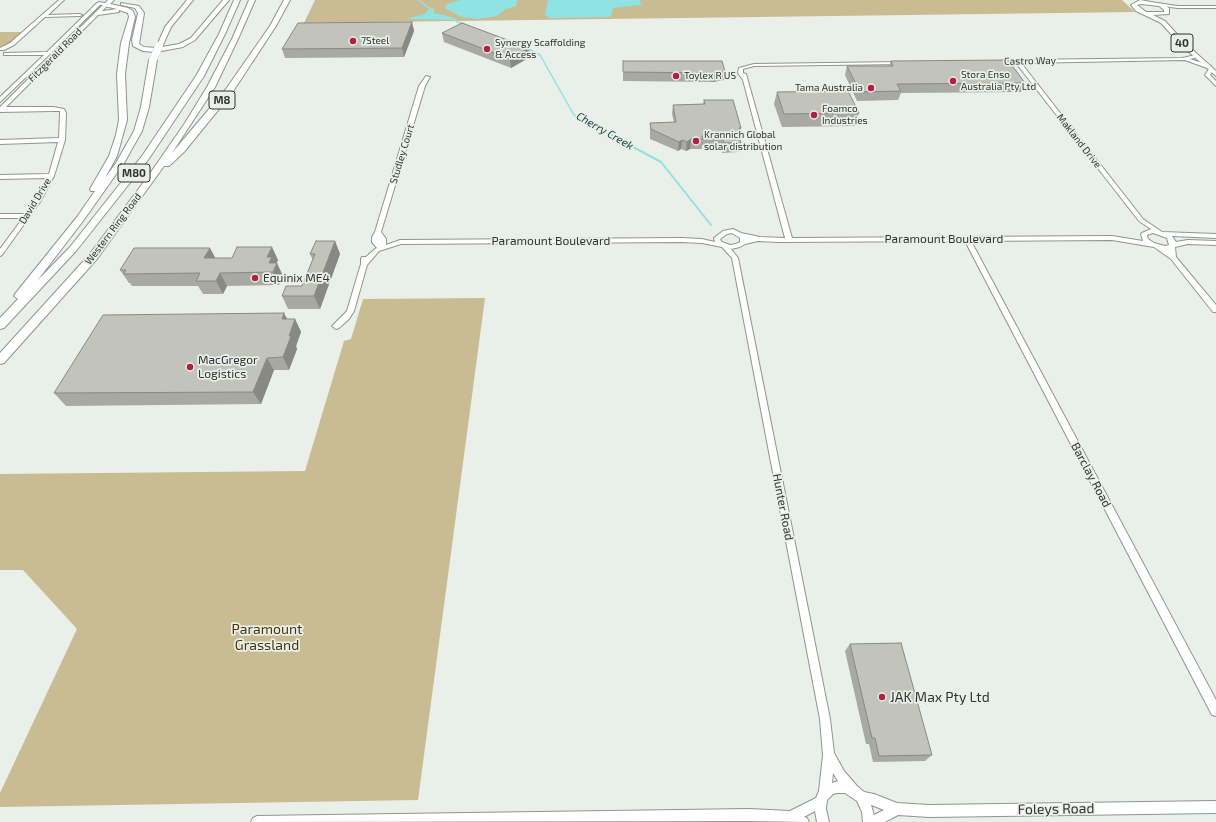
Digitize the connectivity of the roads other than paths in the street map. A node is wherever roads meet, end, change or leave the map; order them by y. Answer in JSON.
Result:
{"nodes":[{"id":1,"x":62,"y":0,"type":"edge"},
{"id":2,"x":190,"y":0,"type":"edge"},
{"id":3,"x":226,"y":0,"type":"edge"},
{"id":4,"x":237,"y":0,"type":"edge"},
{"id":5,"x":252,"y":0,"type":"edge"},
{"id":6,"x":287,"y":0,"type":"edge"},
{"id":7,"x":1146,"y":0,"type":"edge"},
{"id":8,"x":121,"y":2,"type":"edge"},
{"id":9,"x":1133,"y":2,"type":"edge"},
{"id":10,"x":105,"y":3,"type":"edge"},
{"id":11,"x":1155,"y":3,"type":"junction"},
{"id":12,"x":1216,"y":7,"type":"edge"},
{"id":13,"x":1216,"y":11,"type":"edge"},
{"id":14,"x":98,"y":13,"type":"junction"},
{"id":15,"x":1167,"y":13,"type":"junction"},
{"id":16,"x":1147,"y":14,"type":"junction"},
{"id":17,"x":80,"y":15,"type":"dead end"},
{"id":18,"x":45,"y":16,"type":"junction"},
{"id":19,"x":129,"y":26,"type":"junction"},
{"id":20,"x":11,"y":47,"type":"junction"},
{"id":21,"x":2,"y":52,"type":"edge"},
{"id":22,"x":49,"y":52,"type":"junction"},
{"id":23,"x":58,"y":52,"type":"junction"},
{"id":24,"x":1196,"y":56,"type":"junction"},
{"id":25,"x":1182,"y":59,"type":"junction"},
{"id":26,"x":993,"y":62,"type":"edge"},
{"id":27,"x":1017,"y":62,"type":"junction"},
{"id":28,"x":907,"y":63,"type":"edge"},
{"id":29,"x":1216,"y":65,"type":"edge"},
{"id":30,"x":1212,"y":70,"type":"edge"},
{"id":31,"x":428,"y":77,"type":"dead end"},
{"id":32,"x":1216,"y":84,"type":"edge"},
{"id":33,"x":0,"y":100,"type":"edge"},
{"id":34,"x":0,"y":110,"type":"edge"},
{"id":35,"x":62,"y":140,"type":"junction"},
{"id":36,"x":0,"y":142,"type":"edge"},
{"id":37,"x":51,"y":176,"type":"junction"},
{"id":38,"x":0,"y":177,"type":"edge"},
{"id":39,"x":152,"y":177,"type":"junction"},
{"id":40,"x":86,"y":211,"type":"junction"},
{"id":41,"x":0,"y":216,"type":"edge"},
{"id":42,"x":27,"y":216,"type":"junction"},
{"id":43,"x":1141,"y":220,"type":"junction"},
{"id":44,"x":1160,"y":232,"type":"junction"},
{"id":45,"x":1144,"y":234,"type":"junction"},
{"id":46,"x":718,"y":235,"type":"junction"},
{"id":47,"x":741,"y":235,"type":"junction"},
{"id":48,"x":1216,"y":236,"type":"edge"},
{"id":49,"x":760,"y":239,"type":"junction"},
{"id":50,"x":967,"y":239,"type":"junction"},
{"id":51,"x":1127,"y":239,"type":"junction"},
{"id":52,"x":789,"y":240,"type":"junction"},
{"id":53,"x":702,"y":241,"type":"junction"},
{"id":54,"x":1216,"y":243,"type":"edge"},
{"id":55,"x":742,"y":244,"type":"junction"},
{"id":56,"x":381,"y":245,"type":"junction"},
{"id":57,"x":1154,"y":245,"type":"junction"},
{"id":58,"x":1172,"y":245,"type":"junction"},
{"id":59,"x":723,"y":246,"type":"junction"},
{"id":60,"x":0,"y":254,"type":"edge"},
{"id":61,"x":1174,"y":257,"type":"junction"},
{"id":62,"x":735,"y":258,"type":"junction"},
{"id":63,"x":1216,"y":310,"type":"edge"},
{"id":64,"x":0,"y":321,"type":"edge"},
{"id":65,"x":0,"y":325,"type":"edge"},
{"id":66,"x":336,"y":326,"type":"dead end"},
{"id":67,"x":0,"y":360,"type":"edge"},
{"id":68,"x":1216,"y":711,"type":"edge"},
{"id":69,"x":829,"y":755,"type":"junction"},
{"id":70,"x":857,"y":794,"type":"junction"},
{"id":71,"x":823,"y":797,"type":"junction"},
{"id":72,"x":1216,"y":806,"type":"edge"},
{"id":73,"x":897,"y":810,"type":"junction"},
{"id":74,"x":791,"y":817,"type":"junction"},
{"id":75,"x":257,"y":822,"type":"edge"},
{"id":76,"x":803,"y":822,"type":"edge"},
{"id":77,"x":823,"y":822,"type":"edge"},
{"id":78,"x":869,"y":822,"type":"edge"},
{"id":79,"x":874,"y":822,"type":"edge"}],
"edges":[{"from":1,"to":18,"type":"street"},
{"from":2,"to":40,"type":"highway","bridge":true},
{"from":3,"to":8,"type":"highway"},
{"from":4,"to":65,"type":"highway","name":"Western Ring Road","number":"M80"},
{"from":5,"to":39,"type":"highway","name":"Western Ring Road","number":"M80"},
{"from":6,"to":39,"type":"highway","number":"M8"},
{"from":7,"to":11,"type":"main road","number":"40"},
{"from":8,"to":10,"type":"highway"},
{"from":9,"to":11,"type":"main road","number":"40"},
{"from":9,"to":16,"type":"main road","number":"40"},
{"from":10,"to":14,"type":"street","name":"Fitzgerald Road"},
{"from":10,"to":19,"type":"highway"},
{"from":10,"to":22,"type":"street","name":"Fitzgerald Road"},
{"from":11,"to":12,"type":"street"},
{"from":11,"to":15,"type":"main road","number":"40"},
{"from":13,"to":15,"type":"street"},
{"from":14,"to":19,"type":"highway"},
{"from":14,"to":23,"type":"street","name":"Fitzgerald Road"},
{"from":15,"to":16,"type":"main road"},
{"from":15,"to":29,"type":"main road","number":"40"},
{"from":16,"to":24,"type":"main road","number":"40"},
{"from":17,"to":18,"type":"street"},
{"from":18,"to":20,"type":"street"},
{"from":19,"to":40,"type":"highway"},
{"from":20,"to":21,"type":"street"},
{"from":20,"to":22,"type":"street"},
{"from":21,"to":22,"type":"street"},
{"from":22,"to":23,"type":"street"},
{"from":22,"to":33,"type":"street","name":"Fitzgerald Road"},
{"from":23,"to":34,"type":"street","name":"Fitzgerald Road"},
{"from":24,"to":25,"type":"street","name":"Castro Way"},
{"from":24,"to":30,"type":"main road","number":"40"},
{"from":25,"to":27,"type":"street","name":"Castro Way"},
{"from":25,"to":30,"type":"street","name":"Castro Way"},
{"from":26,"to":27,"type":"street","name":"Castro Way"},
{"from":27,"to":43,"type":"street","name":"Makland Drive"},
{"from":28,"to":52,"type":"street"},
{"from":30,"to":32,"type":"street"},
{"from":31,"to":56,"type":"street","name":"Studley Court"},
{"from":34,"to":35,"type":"street","name":"David Drive"},
{"from":35,"to":36,"type":"street"},
{"from":35,"to":37,"type":"street","name":"David Drive"},
{"from":37,"to":38,"type":"street"},
{"from":37,"to":42,"type":"street","name":"David Drive"},
{"from":39,"to":67,"type":"highway","name":"Western Ring Road","number":"M80"},
{"from":40,"to":64,"type":"highway"},
{"from":41,"to":42,"type":"street"},
{"from":42,"to":60,"type":"street","name":"David Drive"},
{"from":43,"to":44,"type":"street","name":"Makland Drive"},
{"from":43,"to":45,"type":"street","name":"Makland Drive"},
{"from":44,"to":45,"type":"street","name":"Paramount Boulevard"},
{"from":44,"to":48,"type":"street"},
{"from":44,"to":58,"type":"street","name":"Makland Drive"},
{"from":45,"to":51,"type":"street","name":"Paramount Boulevard"},
{"from":45,"to":57,"type":"street","name":"Makland Drive"},
{"from":46,"to":47,"type":"street","name":"Paramount Boulevard"},
{"from":46,"to":53,"type":"street","name":"Paramount Boulevard"},
{"from":46,"to":59,"type":"street","name":"Hunter Road"},
{"from":47,"to":49,"type":"street","name":"Paramount Boulevard"},
{"from":47,"to":55,"type":"street"},
{"from":49,"to":52,"type":"street","name":"Paramount Boulevard"},
{"from":49,"to":55,"type":"street","name":"Paramount Boulevard"},
{"from":50,"to":51,"type":"street","name":"Paramount Boulevard"},
{"from":50,"to":52,"type":"street","name":"Paramount Boulevard"},
{"from":50,"to":68,"type":"street","name":"Barclay Road"},
{"from":51,"to":57,"type":"street","name":"Paramount Boulevard"},
{"from":53,"to":56,"type":"street","name":"Paramount Boulevard"},
{"from":53,"to":59,"type":"street","name":"Paramount Boulevard"},
{"from":54,"to":58,"type":"street"},
{"from":55,"to":59,"type":"street","name":"Paramount Boulevard"},
{"from":55,"to":62,"type":"street"},
{"from":56,"to":66,"type":"street"},
{"from":57,"to":58,"type":"street"},
{"from":57,"to":61,"type":"street"},
{"from":58,"to":61,"type":"street"},
{"from":59,"to":62,"type":"street","name":"Hunter Road"},
{"from":61,"to":63,"type":"street"},
{"from":62,"to":69,"type":"street","name":"Hunter Road"},
{"from":69,"to":70,"type":"street","name":"Hunter Road"},
{"from":69,"to":71,"type":"street","name":"Hunter Road"},
{"from":70,"to":71,"type":"street","name":"Foleys Road"},
{"from":70,"to":73,"type":"street","name":"Foleys Road"},
{"from":70,"to":78,"type":"street","name":"Hunter Road"},
{"from":71,"to":74,"type":"street"},
{"from":71,"to":77,"type":"street","name":"Hunter Road"},
{"from":72,"to":73,"type":"street","name":"Foleys Road"},
{"from":73,"to":79,"type":"street","name":"Foleys Road"},
{"from":74,"to":75,"type":"street"},
{"from":74,"to":76,"type":"street"}]}
